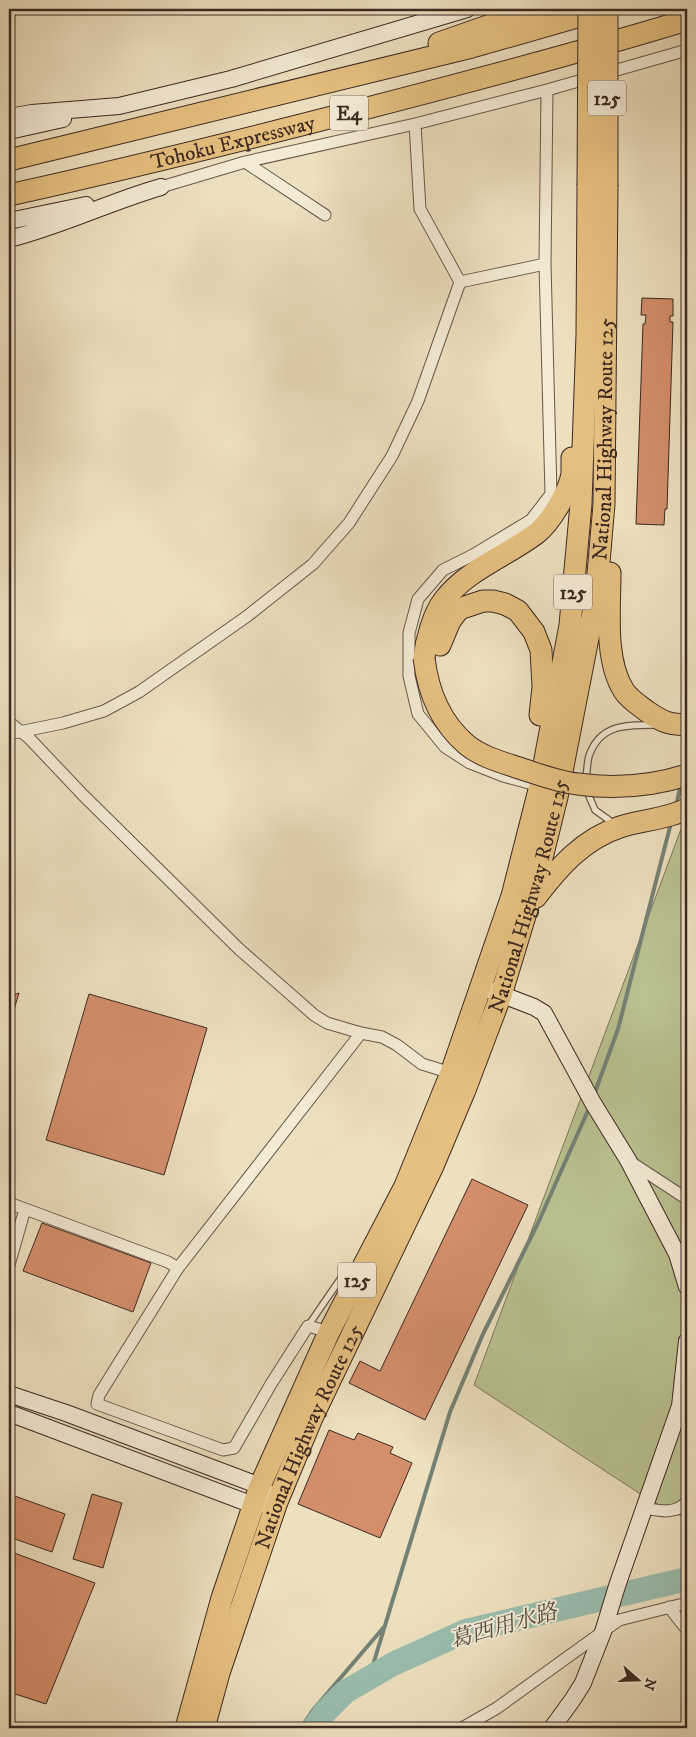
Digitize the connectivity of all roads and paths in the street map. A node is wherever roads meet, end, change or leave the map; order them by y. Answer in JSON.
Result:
{"nodes":[{"id":1,"x":467,"y":9,"type":"edge"},
{"id":2,"x":536,"y":9,"type":"edge"},
{"id":3,"x":589,"y":9,"type":"edge"},
{"id":4,"x":607,"y":9,"type":"edge"},
{"id":5,"x":431,"y":14,"type":"edge"},
{"id":6,"x":687,"y":20,"type":"edge"},
{"id":7,"x":687,"y":50,"type":"edge"},
{"id":8,"x":335,"y":81,"type":"junction"},
{"id":9,"x":547,"y":90,"type":"junction"},
{"id":10,"x":119,"y":106,"type":"junction"},
{"id":11,"x":9,"y":117,"type":"edge"},
{"id":12,"x":415,"y":124,"type":"junction"},
{"id":13,"x":9,"y":131,"type":"edge"},
{"id":14,"x":9,"y":160,"type":"edge"},
{"id":15,"x":245,"y":162,"type":"junction"},
{"id":16,"x":598,"y":186,"type":"junction"},
{"id":17,"x":161,"y":187,"type":"joint"},
{"id":18,"x":9,"y":195,"type":"edge"},
{"id":19,"x":130,"y":196,"type":"junction"},
{"id":20,"x":325,"y":215,"type":"dead end"},
{"id":21,"x":9,"y":221,"type":"edge"},
{"id":22,"x":9,"y":239,"type":"edge"},
{"id":23,"x":545,"y":264,"type":"junction"},
{"id":24,"x":460,"y":282,"type":"junction"},
{"id":25,"x":587,"y":335,"type":"junction"},
{"id":26,"x":604,"y":504,"type":"junction"},
{"id":27,"x":431,"y":659,"type":"junction"},
{"id":28,"x":9,"y":722,"type":"edge"},
{"id":29,"x":682,"y":724,"type":"edge"},
{"id":30,"x":15,"y":733,"type":"edge"},
{"id":31,"x":546,"y":754,"type":"junction"},
{"id":32,"x":687,"y":762,"type":"edge"},
{"id":33,"x":687,"y":776,"type":"edge"},
{"id":34,"x":540,"y":786,"type":"junction"},
{"id":35,"x":687,"y":809,"type":"edge"},
{"id":36,"x":619,"y":827,"type":"junction"},
{"id":37,"x":529,"y":904,"type":"junction"},
{"id":38,"x":491,"y":991,"type":"junction"},
{"id":39,"x":360,"y":1033,"type":"junction"},
{"id":40,"x":451,"y":1073,"type":"junction"},
{"id":41,"x":628,"y":1160,"type":"junction"},
{"id":42,"x":687,"y":1199,"type":"edge"},
{"id":43,"x":9,"y":1203,"type":"edge"},
{"id":44,"x":25,"y":1209,"type":"junction"},
{"id":45,"x":9,"y":1265,"type":"edge"},
{"id":46,"x":178,"y":1268,"type":"junction"},
{"id":47,"x":357,"y":1280,"type":"junction"},
{"id":48,"x":687,"y":1287,"type":"edge"},
{"id":49,"x":308,"y":1326,"type":"junction"},
{"id":50,"x":329,"y":1332,"type":"junction"},
{"id":51,"x":687,"y":1341,"type":"edge"},
{"id":52,"x":9,"y":1394,"type":"edge"},
{"id":53,"x":9,"y":1413,"type":"edge"},
{"id":54,"x":257,"y":1496,"type":"junction"},
{"id":55,"x":687,"y":1501,"type":"edge"},
{"id":56,"x":277,"y":1502,"type":"junction"},
{"id":57,"x":644,"y":1508,"type":"junction"},
{"id":58,"x":687,"y":1603,"type":"edge"},
{"id":59,"x":669,"y":1607,"type":"junction"},
{"id":60,"x":687,"y":1630,"type":"edge"},
{"id":61,"x":603,"y":1632,"type":"junction"},
{"id":62,"x":186,"y":1728,"type":"edge"},
{"id":63,"x":204,"y":1728,"type":"edge"},
{"id":64,"x":462,"y":1728,"type":"edge"},
{"id":65,"x":552,"y":1728,"type":"edge"}],
"edges":[{"from":1,"to":5,"type":"street"},
{"from":2,"to":8,"type":"highway"},
{"from":3,"to":16,"type":"highway","name":"National Highway Route 125","number":"125","bridge":true},
{"from":4,"to":8,"type":"highway","name":"Tohoku Expressway","number":"E4"},
{"from":4,"to":16,"type":"highway","name":"National Highway Route 125","number":"125","bridge":true},
{"from":5,"to":10,"type":"street"},
{"from":6,"to":18,"type":"highway","name":"Tohoku Expressway","number":"E4"},
{"from":7,"to":9,"type":"street"},
{"from":8,"to":14,"type":"highway","name":"Tohoku Expressway","number":"E4"},
{"from":9,"to":12,"type":"street"},
{"from":9,"to":23,"type":"street"},
{"from":10,"to":11,"type":"street"},
{"from":10,"to":13,"type":"street"},
{"from":12,"to":15,"type":"street"},
{"from":12,"to":24,"type":"street"},
{"from":15,"to":17,"type":"street"},
{"from":15,"to":20,"type":"street"},
{"from":16,"to":25,"type":"highway","name":"National Highway Route 125","number":"125"},
{"from":16,"to":26,"type":"highway","name":"National Highway Route 125","number":"125"},
{"from":17,"to":19,"type":"street"},
{"from":19,"to":21,"type":"street"},
{"from":19,"to":22,"type":"street"},
{"from":23,"to":24,"type":"street"},
{"from":23,"to":34,"type":"street"},
{"from":24,"to":30,"type":"street"},
{"from":25,"to":27,"type":"highway"},
{"from":25,"to":31,"type":"highway","name":"National Highway Route 125","number":"125"},
{"from":26,"to":29,"type":"highway"},
{"from":26,"to":37,"type":"highway","name":"National Highway Route 125","number":"125"},
{"from":27,"to":31,"type":"highway"},
{"from":27,"to":32,"type":"highway"},
{"from":27,"to":33,"type":"highway","bridge":true},
{"from":28,"to":30,"type":"street"},
{"from":29,"to":36,"type":"lane"},
{"from":30,"to":39,"type":"street"},
{"from":31,"to":34,"type":"highway","name":"National Highway Route 125","number":"125"},
{"from":34,"to":38,"type":"highway","name":"National Highway Route 125","number":"125"},
{"from":35,"to":36,"type":"highway"},
{"from":36,"to":37,"type":"highway"},
{"from":37,"to":38,"type":"highway","name":"National Highway Route 125","number":"125"},
{"from":38,"to":40,"type":"highway","name":"National Highway Route 125","number":"125"},
{"from":38,"to":41,"type":"street"},
{"from":38,"to":56,"type":"highway","name":"National Highway Route 125","number":"125"},
{"from":39,"to":40,"type":"street"},
{"from":39,"to":46,"type":"street"},
{"from":40,"to":47,"type":"highway","name":"National Highway Route 125","number":"125"},
{"from":41,"to":42,"type":"street"},
{"from":41,"to":48,"type":"street"},
{"from":43,"to":44,"type":"street"},
{"from":44,"to":45,"type":"street"},
{"from":44,"to":46,"type":"street"},
{"from":46,"to":49,"type":"street"},
{"from":47,"to":49,"type":"lane"},
{"from":47,"to":50,"type":"highway","name":"National Highway Route 125","number":"125"},
{"from":49,"to":50,"type":"street"},
{"from":50,"to":54,"type":"highway","name":"National Highway Route 125","number":"125"},
{"from":51,"to":57,"type":"street"},
{"from":52,"to":54,"type":"street"},
{"from":53,"to":54,"type":"street"},
{"from":54,"to":56,"type":"street"},
{"from":54,"to":62,"type":"highway","name":"National Highway Route 125","number":"125"},
{"from":55,"to":57,"type":"street"},
{"from":56,"to":63,"type":"highway","name":"National Highway Route 125","number":"125"},
{"from":57,"to":61,"type":"street"},
{"from":58,"to":59,"type":"street"},
{"from":59,"to":60,"type":"street"},
{"from":59,"to":61,"type":"street"},
{"from":61,"to":64,"type":"street"},
{"from":61,"to":65,"type":"street"}]}
